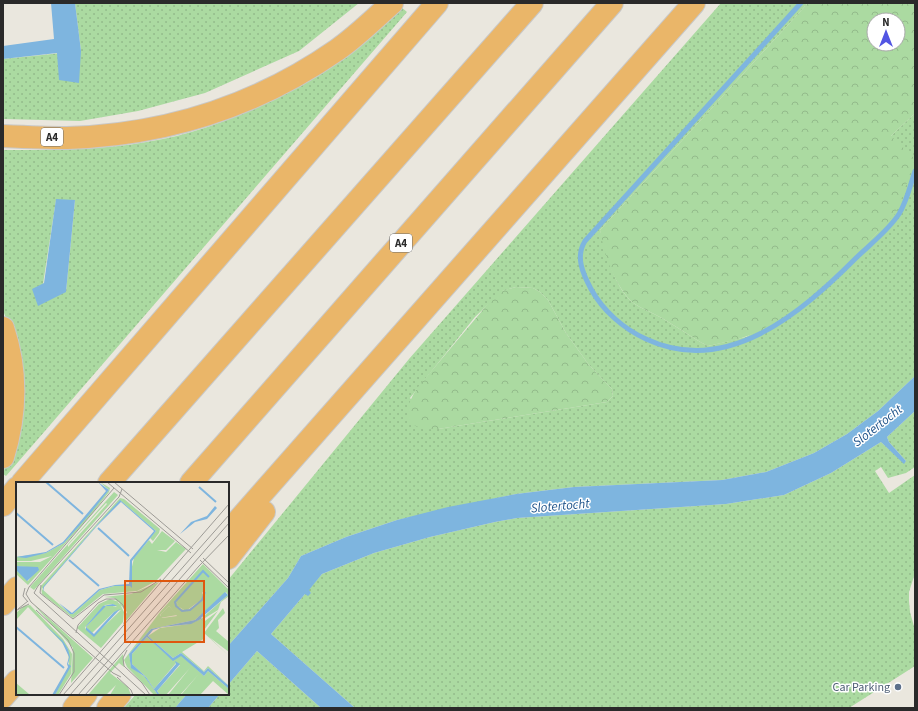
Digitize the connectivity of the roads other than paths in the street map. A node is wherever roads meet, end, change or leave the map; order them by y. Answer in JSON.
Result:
{"nodes":[{"id":1,"x":392,"y":3,"type":"edge"},
{"id":2,"x":437,"y":3,"type":"edge"},
{"id":3,"x":532,"y":3,"type":"edge"},
{"id":4,"x":612,"y":3,"type":"edge"},
{"id":5,"x":694,"y":3,"type":"edge"},
{"id":6,"x":3,"y":136,"type":"edge"},
{"id":7,"x":3,"y":328,"type":"edge"},
{"id":8,"x":389,"y":349,"type":"junction"},
{"id":9,"x":3,"y":457,"type":"edge"},
{"id":10,"x":23,"y":482,"type":"edge"},
{"id":11,"x":110,"y":482,"type":"edge"},
{"id":12,"x":192,"y":482,"type":"edge"},
{"id":13,"x":16,"y":489,"type":"edge"},
{"id":14,"x":3,"y":504,"type":"edge"},
{"id":15,"x":229,"y":531,"type":"edge"},
{"id":16,"x":229,"y":557,"type":"edge"},
{"id":17,"x":16,"y":589,"type":"edge"},
{"id":18,"x":3,"y":604,"type":"edge"},
{"id":19,"x":16,"y":682,"type":"edge"},
{"id":20,"x":85,"y":695,"type":"edge"},
{"id":21,"x":119,"y":695,"type":"edge"},
{"id":22,"x":3,"y":697,"type":"edge"},
{"id":23,"x":74,"y":708,"type":"edge"},
{"id":24,"x":108,"y":708,"type":"edge"}],
"edges":[{"from":1,"to":6,"type":"highway","number":"A4"},
{"from":2,"to":10,"type":"highway"},
{"from":3,"to":11,"type":"highway"},
{"from":4,"to":12,"type":"highway","number":"A4"},
{"from":5,"to":8,"type":"highway"},
{"from":7,"to":9,"type":"highway"},
{"from":8,"to":15,"type":"highway"},
{"from":8,"to":16,"type":"highway"},
{"from":13,"to":14,"type":"highway"},
{"from":17,"to":18,"type":"highway"},
{"from":19,"to":22,"type":"highway"},
{"from":20,"to":23,"type":"highway"},
{"from":21,"to":24,"type":"highway"}]}
